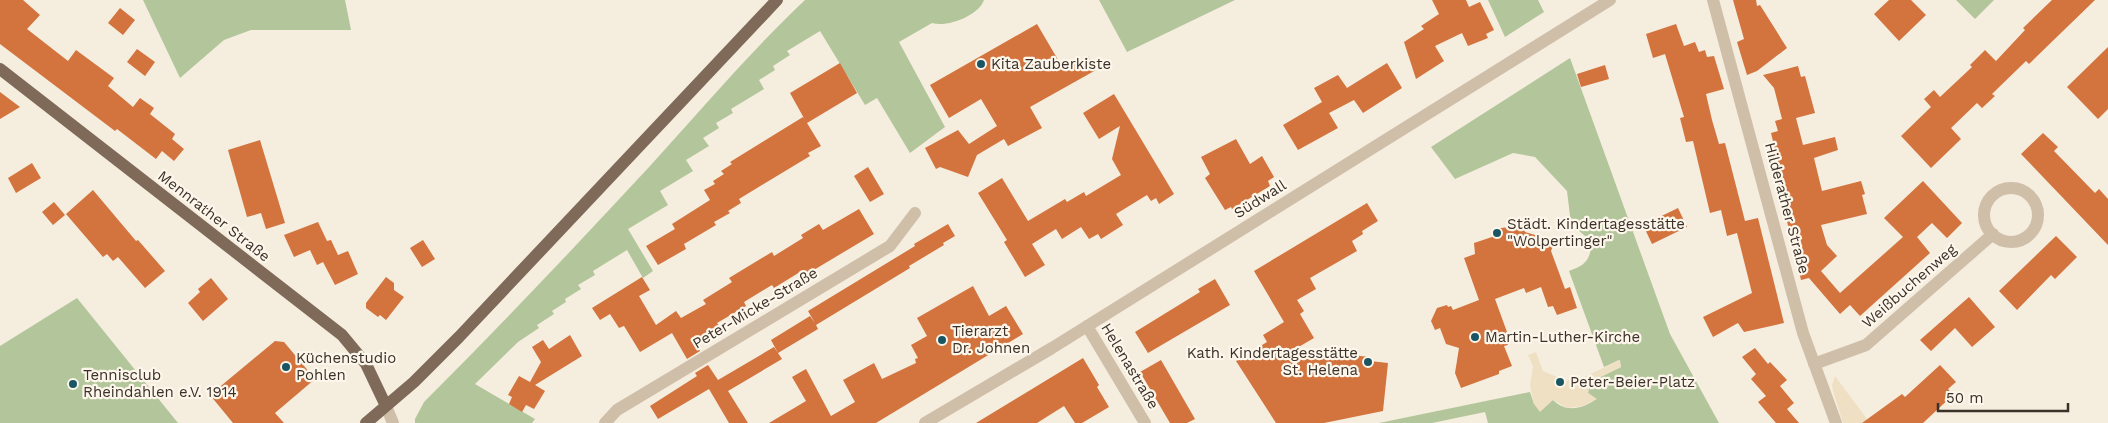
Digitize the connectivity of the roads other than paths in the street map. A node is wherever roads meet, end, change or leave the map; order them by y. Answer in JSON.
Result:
{"nodes":[{"id":1,"x":777,"y":0,"type":"edge"},
{"id":2,"x":1610,"y":0,"type":"edge"},
{"id":3,"x":1713,"y":0,"type":"edge"},
{"id":4,"x":0,"y":69,"type":"edge"},
{"id":5,"x":915,"y":213,"type":"dead end"},
{"id":6,"x":1992,"y":234,"type":"junction"},
{"id":7,"x":1087,"y":326,"type":"junction"},
{"id":8,"x":1814,"y":364,"type":"junction"},
{"id":9,"x":386,"y":406,"type":"junction"},
{"id":10,"x":366,"y":423,"type":"edge"},
{"id":11,"x":393,"y":423,"type":"edge"},
{"id":12,"x":605,"y":423,"type":"edge"},
{"id":13,"x":925,"y":423,"type":"edge"},
{"id":14,"x":1145,"y":423,"type":"edge"},
{"id":15,"x":1836,"y":423,"type":"edge"}],
"edges":[{"from":1,"to":9,"type":"main road"},
{"from":2,"to":7,"type":"street","name":"Südwall"},
{"from":3,"to":8,"type":"street","name":"Hilderather Straße"},
{"from":4,"to":9,"type":"main road","name":"Mennrather Straße"},
{"from":5,"to":12,"type":"street","name":"Peter-Micke-Straße"},
{"from":6,"to":6,"type":"street"},
{"from":6,"to":8,"type":"street","name":"Weißbuchenweg"},
{"from":7,"to":13,"type":"street","name":"Südwall"},
{"from":7,"to":14,"type":"street","name":"Helenastraße"},
{"from":8,"to":15,"type":"street","name":"Hilderather Straße"},
{"from":9,"to":10,"type":"main road"},
{"from":9,"to":11,"type":"street"}]}
